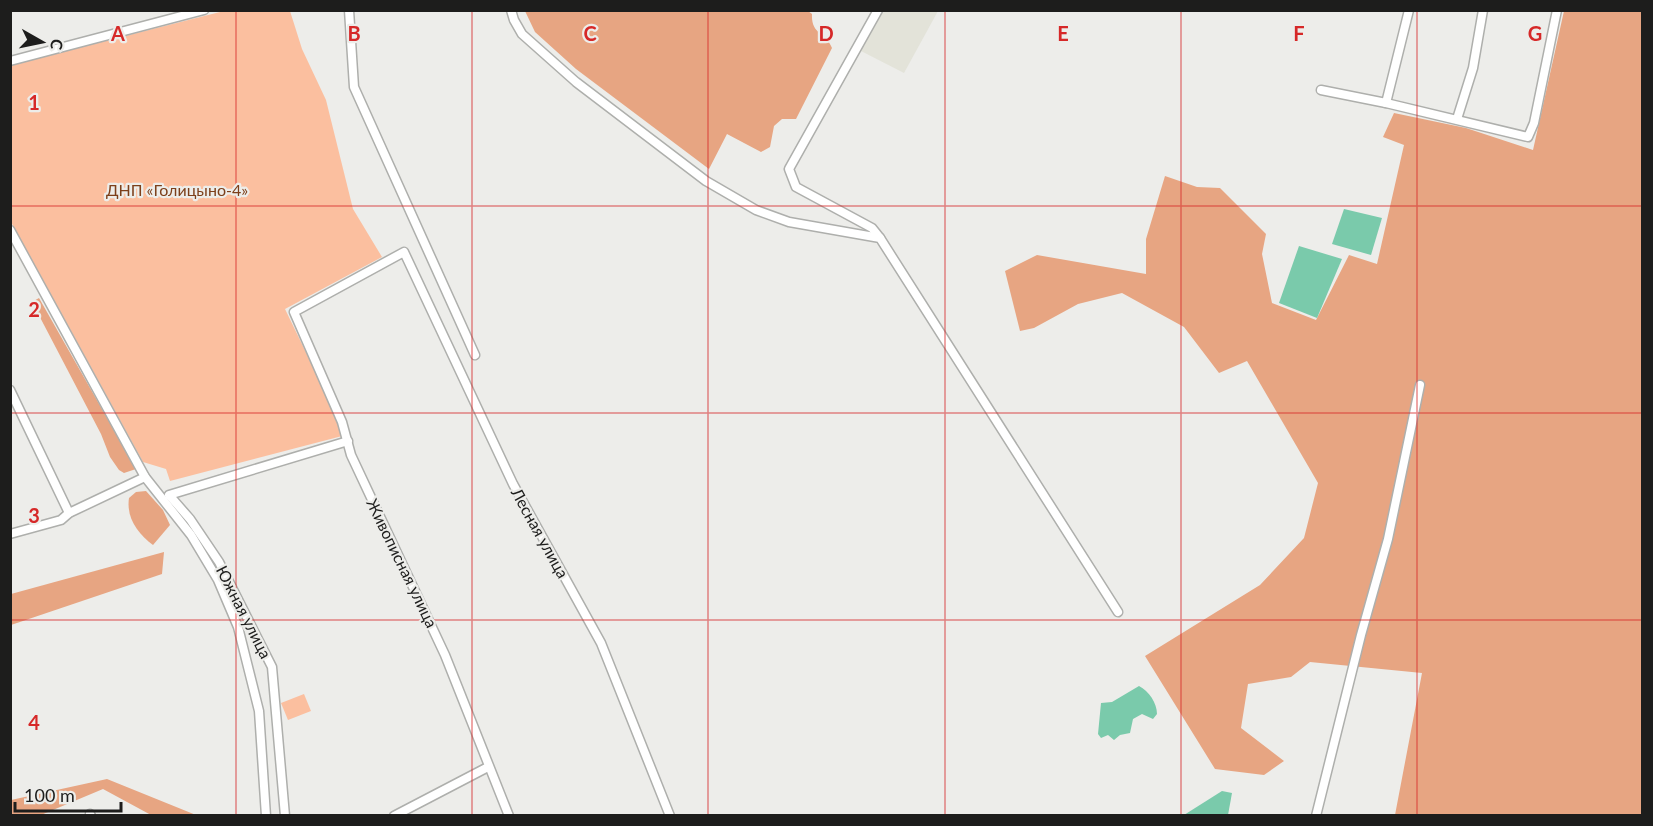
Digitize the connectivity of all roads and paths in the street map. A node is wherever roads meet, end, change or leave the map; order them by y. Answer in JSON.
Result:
{"nodes":[{"id":1,"x":204,"y":10,"type":"edge"},
{"id":2,"x":349,"y":10,"type":"edge"},
{"id":3,"x":512,"y":10,"type":"edge"},
{"id":4,"x":878,"y":10,"type":"edge"},
{"id":5,"x":1408,"y":10,"type":"edge"},
{"id":6,"x":1483,"y":10,"type":"edge"},
{"id":7,"x":1557,"y":10,"type":"edge"},
{"id":8,"x":10,"y":61,"type":"edge"},
{"id":9,"x":1321,"y":90,"type":"dead end"},
{"id":10,"x":1386,"y":103,"type":"junction"},
{"id":11,"x":1457,"y":119,"type":"junction"},
{"id":12,"x":10,"y":230,"type":"edge"},
{"id":13,"x":879,"y":238,"type":"junction"},
{"id":14,"x":294,"y":312,"type":"joint"},
{"id":15,"x":475,"y":355,"type":"dead end"},
{"id":16,"x":1420,"y":385,"type":"dead end"},
{"id":17,"x":10,"y":390,"type":"edge"},
{"id":18,"x":348,"y":441,"type":"junction"},
{"id":19,"x":145,"y":477,"type":"junction"},
{"id":20,"x":69,"y":513,"type":"junction"},
{"id":21,"x":10,"y":534,"type":"edge"},
{"id":22,"x":1118,"y":612,"type":"dead end"},
{"id":23,"x":488,"y":767,"type":"junction"},
{"id":24,"x":266,"y":816,"type":"edge"},
{"id":25,"x":285,"y":816,"type":"edge"},
{"id":26,"x":394,"y":816,"type":"edge"},
{"id":27,"x":509,"y":816,"type":"edge"},
{"id":28,"x":670,"y":816,"type":"edge"},
{"id":29,"x":1316,"y":816,"type":"edge"}],
"edges":[{"from":1,"to":8,"type":"street"},
{"from":2,"to":15,"type":"street"},
{"from":3,"to":13,"type":"street"},
{"from":4,"to":13,"type":"street"},
{"from":5,"to":10,"type":"street"},
{"from":6,"to":11,"type":"street"},
{"from":7,"to":11,"type":"street"},
{"from":9,"to":10,"type":"street"},
{"from":10,"to":11,"type":"street"},
{"from":12,"to":19,"type":"street"},
{"from":13,"to":22,"type":"street"},
{"from":14,"to":18,"type":"street","name":"Живописная улица"},
{"from":14,"to":28,"type":"street","name":"Лесная улица"},
{"from":16,"to":29,"type":"street"},
{"from":17,"to":20,"type":"street"},
{"from":18,"to":23,"type":"street","name":"Живописная улица"},
{"from":18,"to":25,"type":"street","name":"Южная улица"},
{"from":19,"to":20,"type":"street"},
{"from":19,"to":24,"type":"street"},
{"from":20,"to":21,"type":"street"},
{"from":23,"to":26,"type":"street"},
{"from":23,"to":27,"type":"street","name":"Живописная улица"}]}
